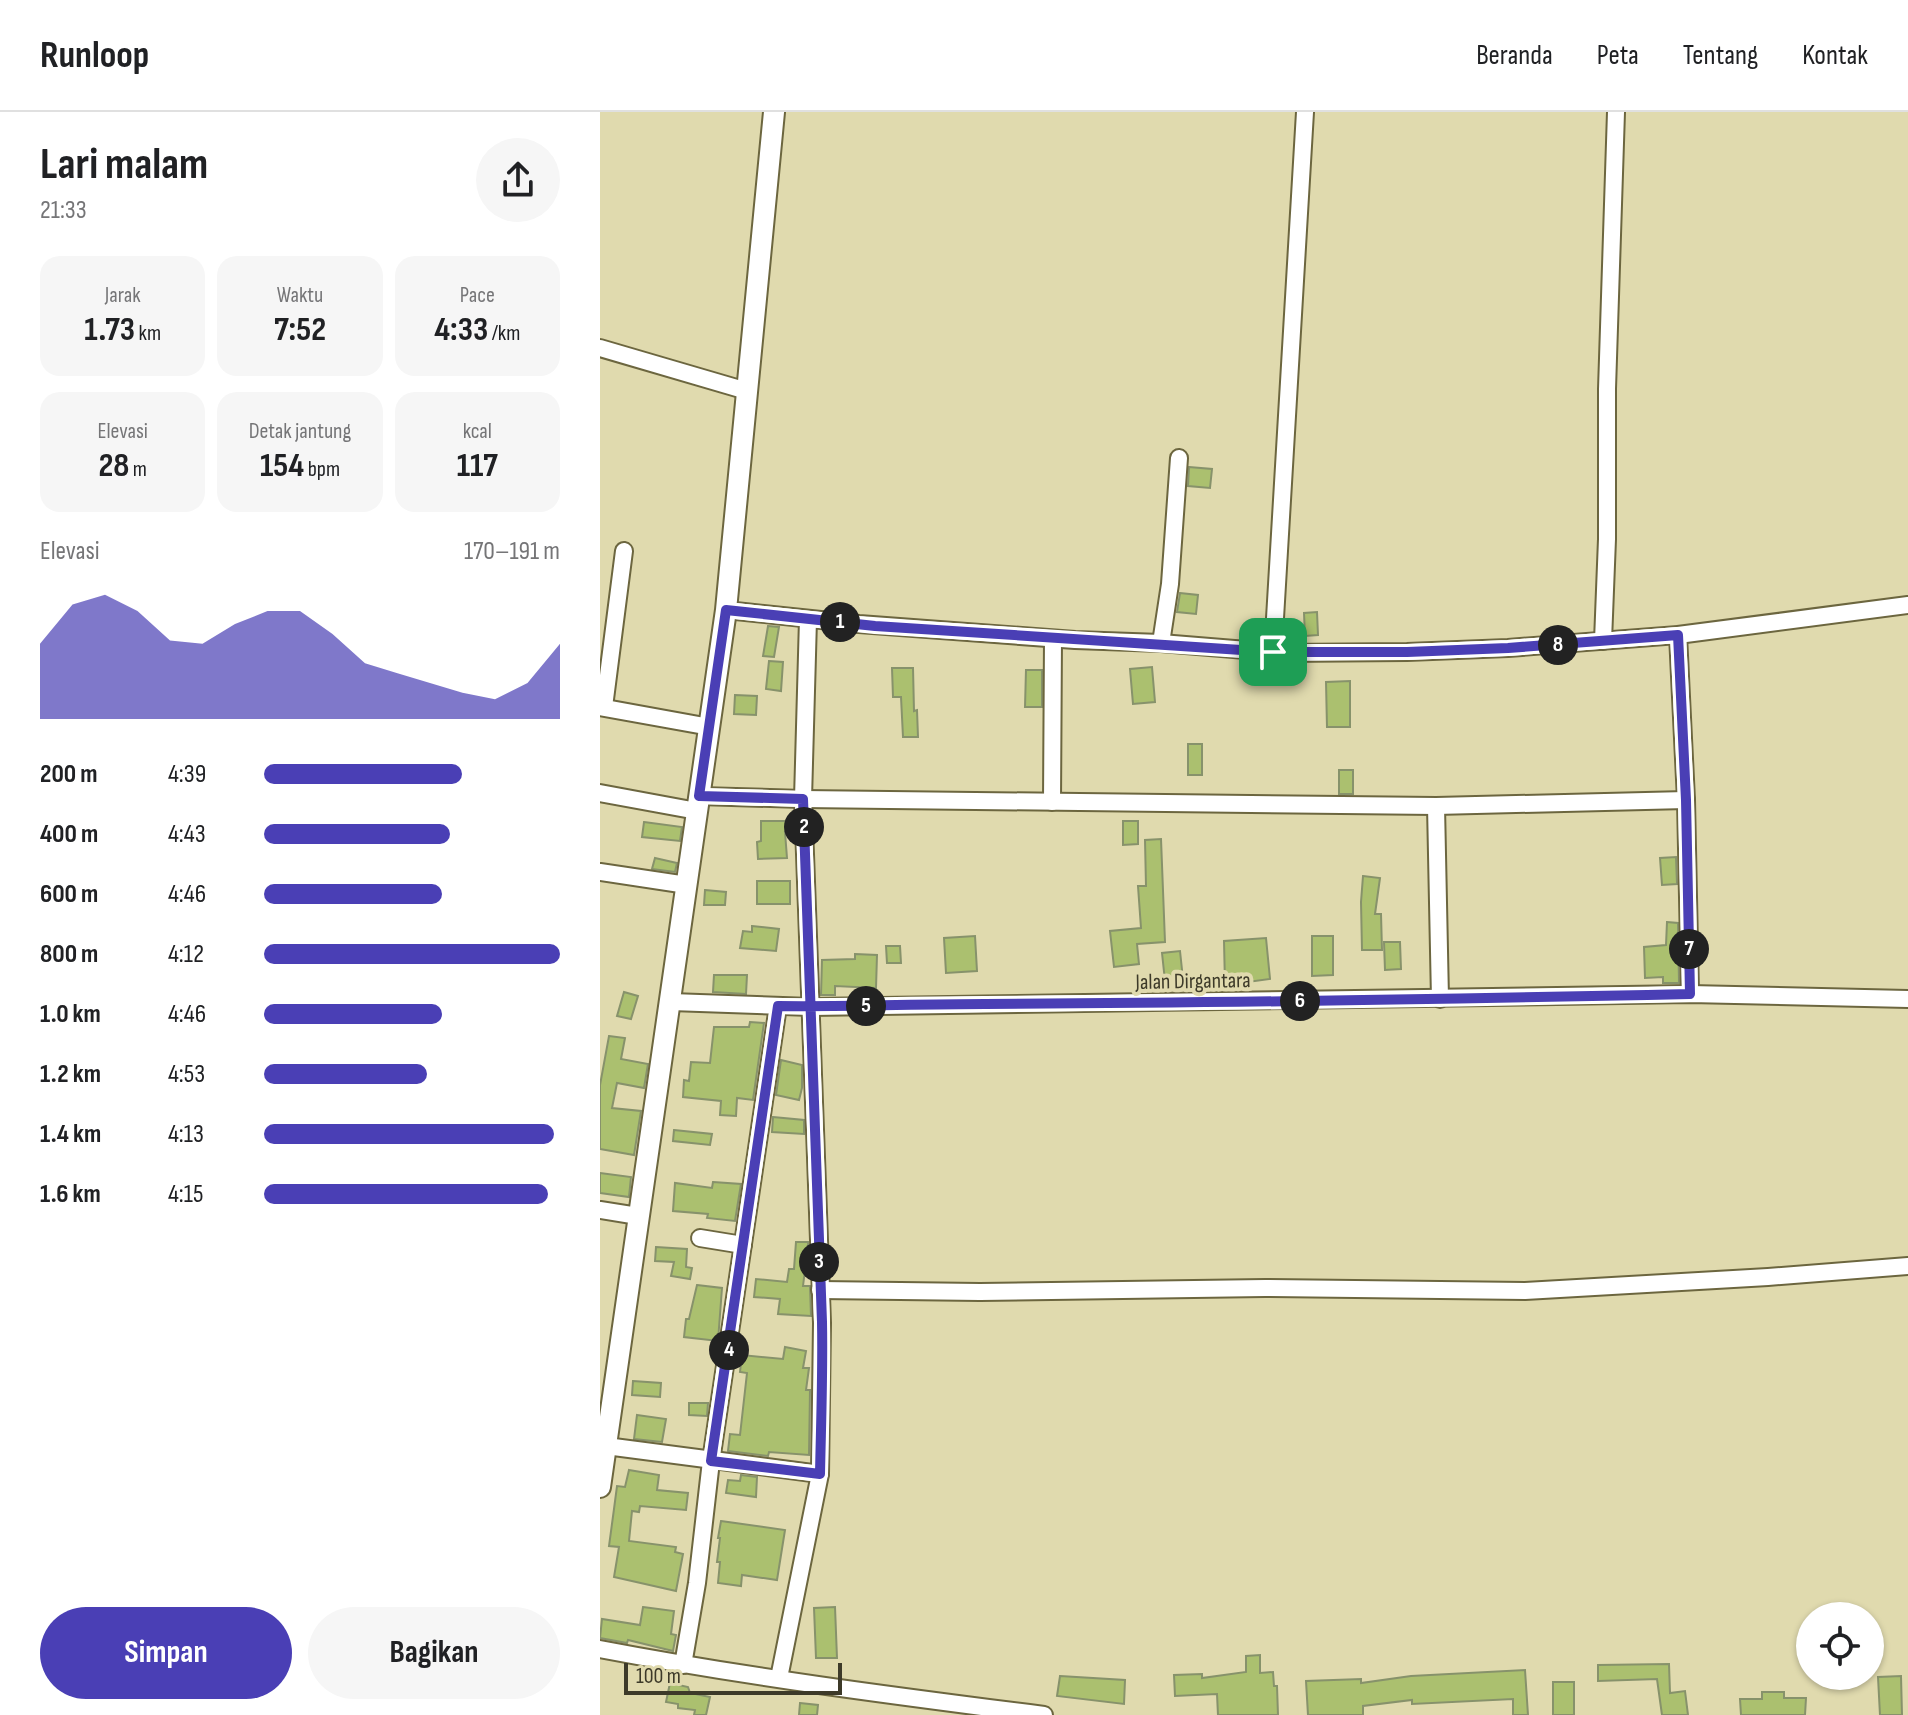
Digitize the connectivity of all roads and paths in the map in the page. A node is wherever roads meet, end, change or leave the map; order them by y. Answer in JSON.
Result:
{"nodes":[{"id":1,"x":774,"y":112,"type":"edge"},
{"id":2,"x":1305,"y":112,"type":"edge"},
{"id":3,"x":1616,"y":112,"type":"edge"},
{"id":4,"x":600,"y":348,"type":"edge"},
{"id":5,"x":747,"y":391,"type":"junction"},
{"id":6,"x":1179,"y":458,"type":"dead end"},
{"id":7,"x":624,"y":551,"type":"dead end"},
{"id":8,"x":1908,"y":605,"type":"edge"},
{"id":9,"x":726,"y":610,"type":"junction"},
{"id":10,"x":808,"y":619,"type":"junction"},
{"id":11,"x":1678,"y":635,"type":"junction"},
{"id":12,"x":1053,"y":639,"type":"junction"},
{"id":13,"x":1603,"y":641,"type":"junction"},
{"id":14,"x":1161,"y":643,"type":"junction"},
{"id":15,"x":1273,"y":652,"type":"junction"},
{"id":16,"x":602,"y":707,"type":"edge"},
{"id":17,"x":710,"y":727,"type":"junction"},
{"id":18,"x":600,"y":793,"type":"edge"},
{"id":19,"x":803,"y":799,"type":"junction"},
{"id":20,"x":1686,"y":800,"type":"junction"},
{"id":21,"x":1052,"y":802,"type":"junction"},
{"id":22,"x":698,"y":803,"type":"junction"},
{"id":23,"x":1436,"y":806,"type":"junction"},
{"id":24,"x":600,"y":872,"type":"edge"},
{"id":25,"x":687,"y":885,"type":"junction"},
{"id":26,"x":1690,"y":994,"type":"junction"},
{"id":27,"x":1440,"y":999,"type":"junction"},
{"id":28,"x":1908,"y":999,"type":"edge"},
{"id":29,"x":671,"y":1002,"type":"junction"},
{"id":30,"x":778,"y":1006,"type":"junction"},
{"id":31,"x":811,"y":1007,"type":"junction"},
{"id":32,"x":600,"y":1210,"type":"edge"},
{"id":33,"x":638,"y":1216,"type":"junction"},
{"id":34,"x":700,"y":1238,"type":"dead end"},
{"id":35,"x":743,"y":1245,"type":"junction"},
{"id":36,"x":1908,"y":1266,"type":"edge"},
{"id":37,"x":820,"y":1290,"type":"junction"},
{"id":38,"x":606,"y":1446,"type":"junction"},
{"id":39,"x":711,"y":1461,"type":"junction"},
{"id":40,"x":820,"y":1474,"type":"junction"},
{"id":41,"x":600,"y":1487,"type":"edge"},
{"id":42,"x":600,"y":1649,"type":"edge"},
{"id":43,"x":683,"y":1665,"type":"junction"},
{"id":44,"x":779,"y":1678,"type":"junction"},
{"id":45,"x":894,"y":1696,"type":"junction"},
{"id":46,"x":891,"y":1715,"type":"edge"},
{"id":47,"x":1044,"y":1715,"type":"edge"}],
"edges":[{"from":1,"to":5,"type":"street"},
{"from":2,"to":15,"type":"street"},
{"from":3,"to":13,"type":"street"},
{"from":4,"to":5,"type":"street"},
{"from":5,"to":9,"type":"street"},
{"from":6,"to":14,"type":"street"},
{"from":7,"to":16,"type":"street"},
{"from":8,"to":11,"type":"street"},
{"from":9,"to":10,"type":"street"},
{"from":9,"to":17,"type":"street"},
{"from":10,"to":12,"type":"street"},
{"from":10,"to":19,"type":"street"},
{"from":11,"to":13,"type":"street"},
{"from":11,"to":20,"type":"street"},
{"from":12,"to":14,"type":"street"},
{"from":12,"to":21,"type":"street"},
{"from":13,"to":15,"type":"street"},
{"from":14,"to":15,"type":"street"},
{"from":16,"to":17,"type":"street"},
{"from":17,"to":22,"type":"street"},
{"from":18,"to":22,"type":"street"},
{"from":19,"to":21,"type":"street"},
{"from":19,"to":22,"type":"street"},
{"from":19,"to":31,"type":"street"},
{"from":20,"to":23,"type":"street"},
{"from":20,"to":26,"type":"street"},
{"from":21,"to":23,"type":"street"},
{"from":22,"to":25,"type":"street"},
{"from":23,"to":27,"type":"street"},
{"from":24,"to":25,"type":"street"},
{"from":25,"to":29,"type":"street"},
{"from":26,"to":27,"type":"street","name":"Jalan Dirgantara"},
{"from":26,"to":28,"type":"street","name":"Jalan Dirgantara"},
{"from":27,"to":31,"type":"street","name":"Jalan Dirgantara"},
{"from":29,"to":30,"type":"street","name":"Jalan Dirgantara"},
{"from":29,"to":33,"type":"street"},
{"from":30,"to":31,"type":"street","name":"Jalan Dirgantara"},
{"from":30,"to":35,"type":"street"},
{"from":31,"to":37,"type":"street"},
{"from":32,"to":33,"type":"street"},
{"from":33,"to":38,"type":"street"},
{"from":34,"to":35,"type":"street"},
{"from":35,"to":39,"type":"street"},
{"from":36,"to":37,"type":"street"},
{"from":37,"to":40,"type":"street"},
{"from":38,"to":39,"type":"street"},
{"from":38,"to":41,"type":"street"},
{"from":39,"to":40,"type":"street"},
{"from":39,"to":43,"type":"street"},
{"from":40,"to":44,"type":"street"},
{"from":42,"to":43,"type":"street"},
{"from":43,"to":44,"type":"street"},
{"from":44,"to":45,"type":"street"},
{"from":45,"to":46,"type":"street"},
{"from":45,"to":47,"type":"street"}]}
